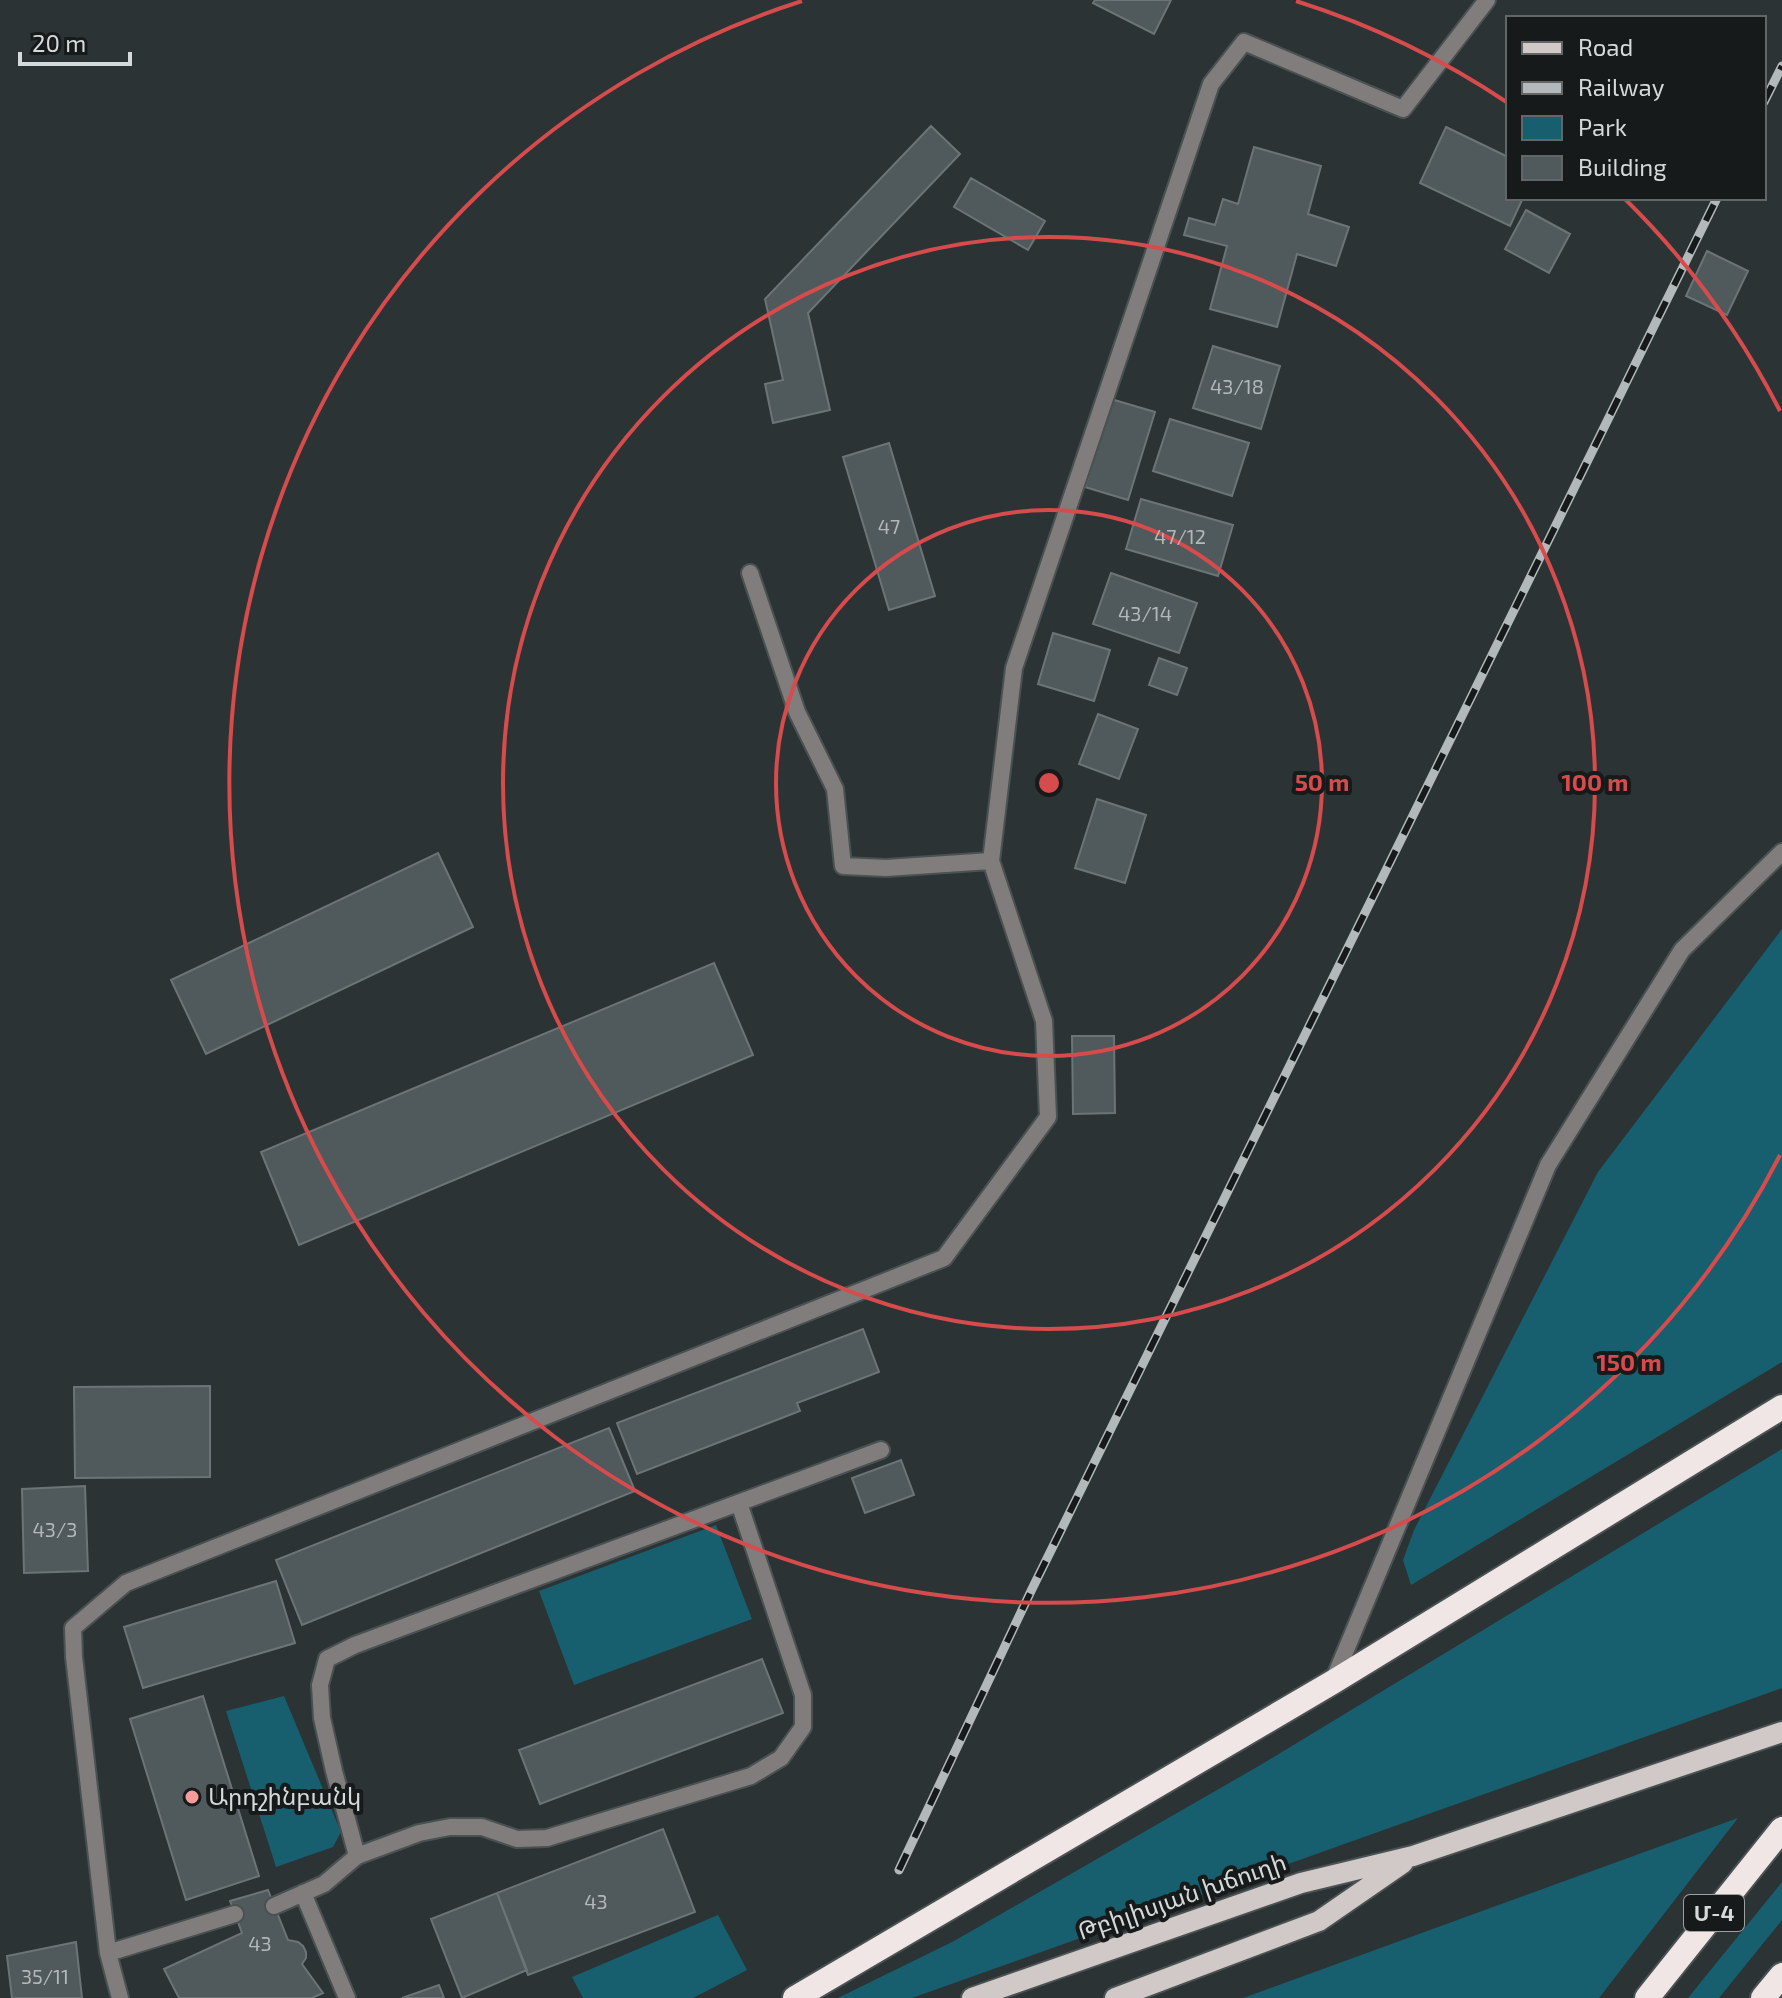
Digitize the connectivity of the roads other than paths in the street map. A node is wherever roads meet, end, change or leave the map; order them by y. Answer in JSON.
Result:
{"nodes":[{"id":1,"x":1487,"y":0,"type":"edge"},
{"id":2,"x":750,"y":573,"type":"dead end"},
{"id":3,"x":1782,"y":852,"type":"edge"},
{"id":4,"x":991,"y":861,"type":"junction"},
{"id":5,"x":1782,"y":1407,"type":"edge"},
{"id":6,"x":881,"y":1450,"type":"dead end"},
{"id":7,"x":739,"y":1503,"type":"junction"},
{"id":8,"x":1333,"y":1682,"type":"junction"},
{"id":9,"x":1782,"y":1732,"type":"edge"},
{"id":10,"x":1782,"y":1829,"type":"edge"},
{"id":11,"x":357,"y":1856,"type":"junction"},
{"id":12,"x":1413,"y":1856,"type":"junction"},
{"id":13,"x":303,"y":1893,"type":"junction"},
{"id":14,"x":274,"y":1906,"type":"dead end"},
{"id":15,"x":235,"y":1914,"type":"dead end"},
{"id":16,"x":108,"y":1953,"type":"junction"},
{"id":17,"x":1782,"y":1975,"type":"edge"},
{"id":18,"x":120,"y":1998,"type":"edge"},
{"id":19,"x":347,"y":1998,"type":"edge"},
{"id":20,"x":795,"y":1998,"type":"edge"},
{"id":21,"x":972,"y":1998,"type":"edge"},
{"id":22,"x":1115,"y":1998,"type":"edge"},
{"id":23,"x":1647,"y":1998,"type":"edge"},
{"id":24,"x":1763,"y":1998,"type":"edge"}],
"edges":[{"from":1,"to":4,"type":"lane"},
{"from":2,"to":4,"type":"lane"},
{"from":3,"to":8,"type":"lane"},
{"from":4,"to":16,"type":"lane"},
{"from":5,"to":8,"type":"highway"},
{"from":6,"to":7,"type":"lane"},
{"from":7,"to":11,"type":"lane"},
{"from":7,"to":11,"type":"lane"},
{"from":8,"to":20,"type":"highway"},
{"from":9,"to":12,"type":"main road","name":"Թբիլիսյան խճուղի"},
{"from":10,"to":23,"type":"highway","number":"Մ-4"},
{"from":11,"to":13,"type":"lane"},
{"from":12,"to":21,"type":"main road","name":"Թբիլիսյան խճուղի"},
{"from":12,"to":22,"type":"main road","name":"Թբիլիսյան խճուղի"},
{"from":13,"to":14,"type":"lane"},
{"from":13,"to":19,"type":"lane"},
{"from":15,"to":16,"type":"lane"},
{"from":16,"to":18,"type":"lane"},
{"from":17,"to":24,"type":"highway"}]}
